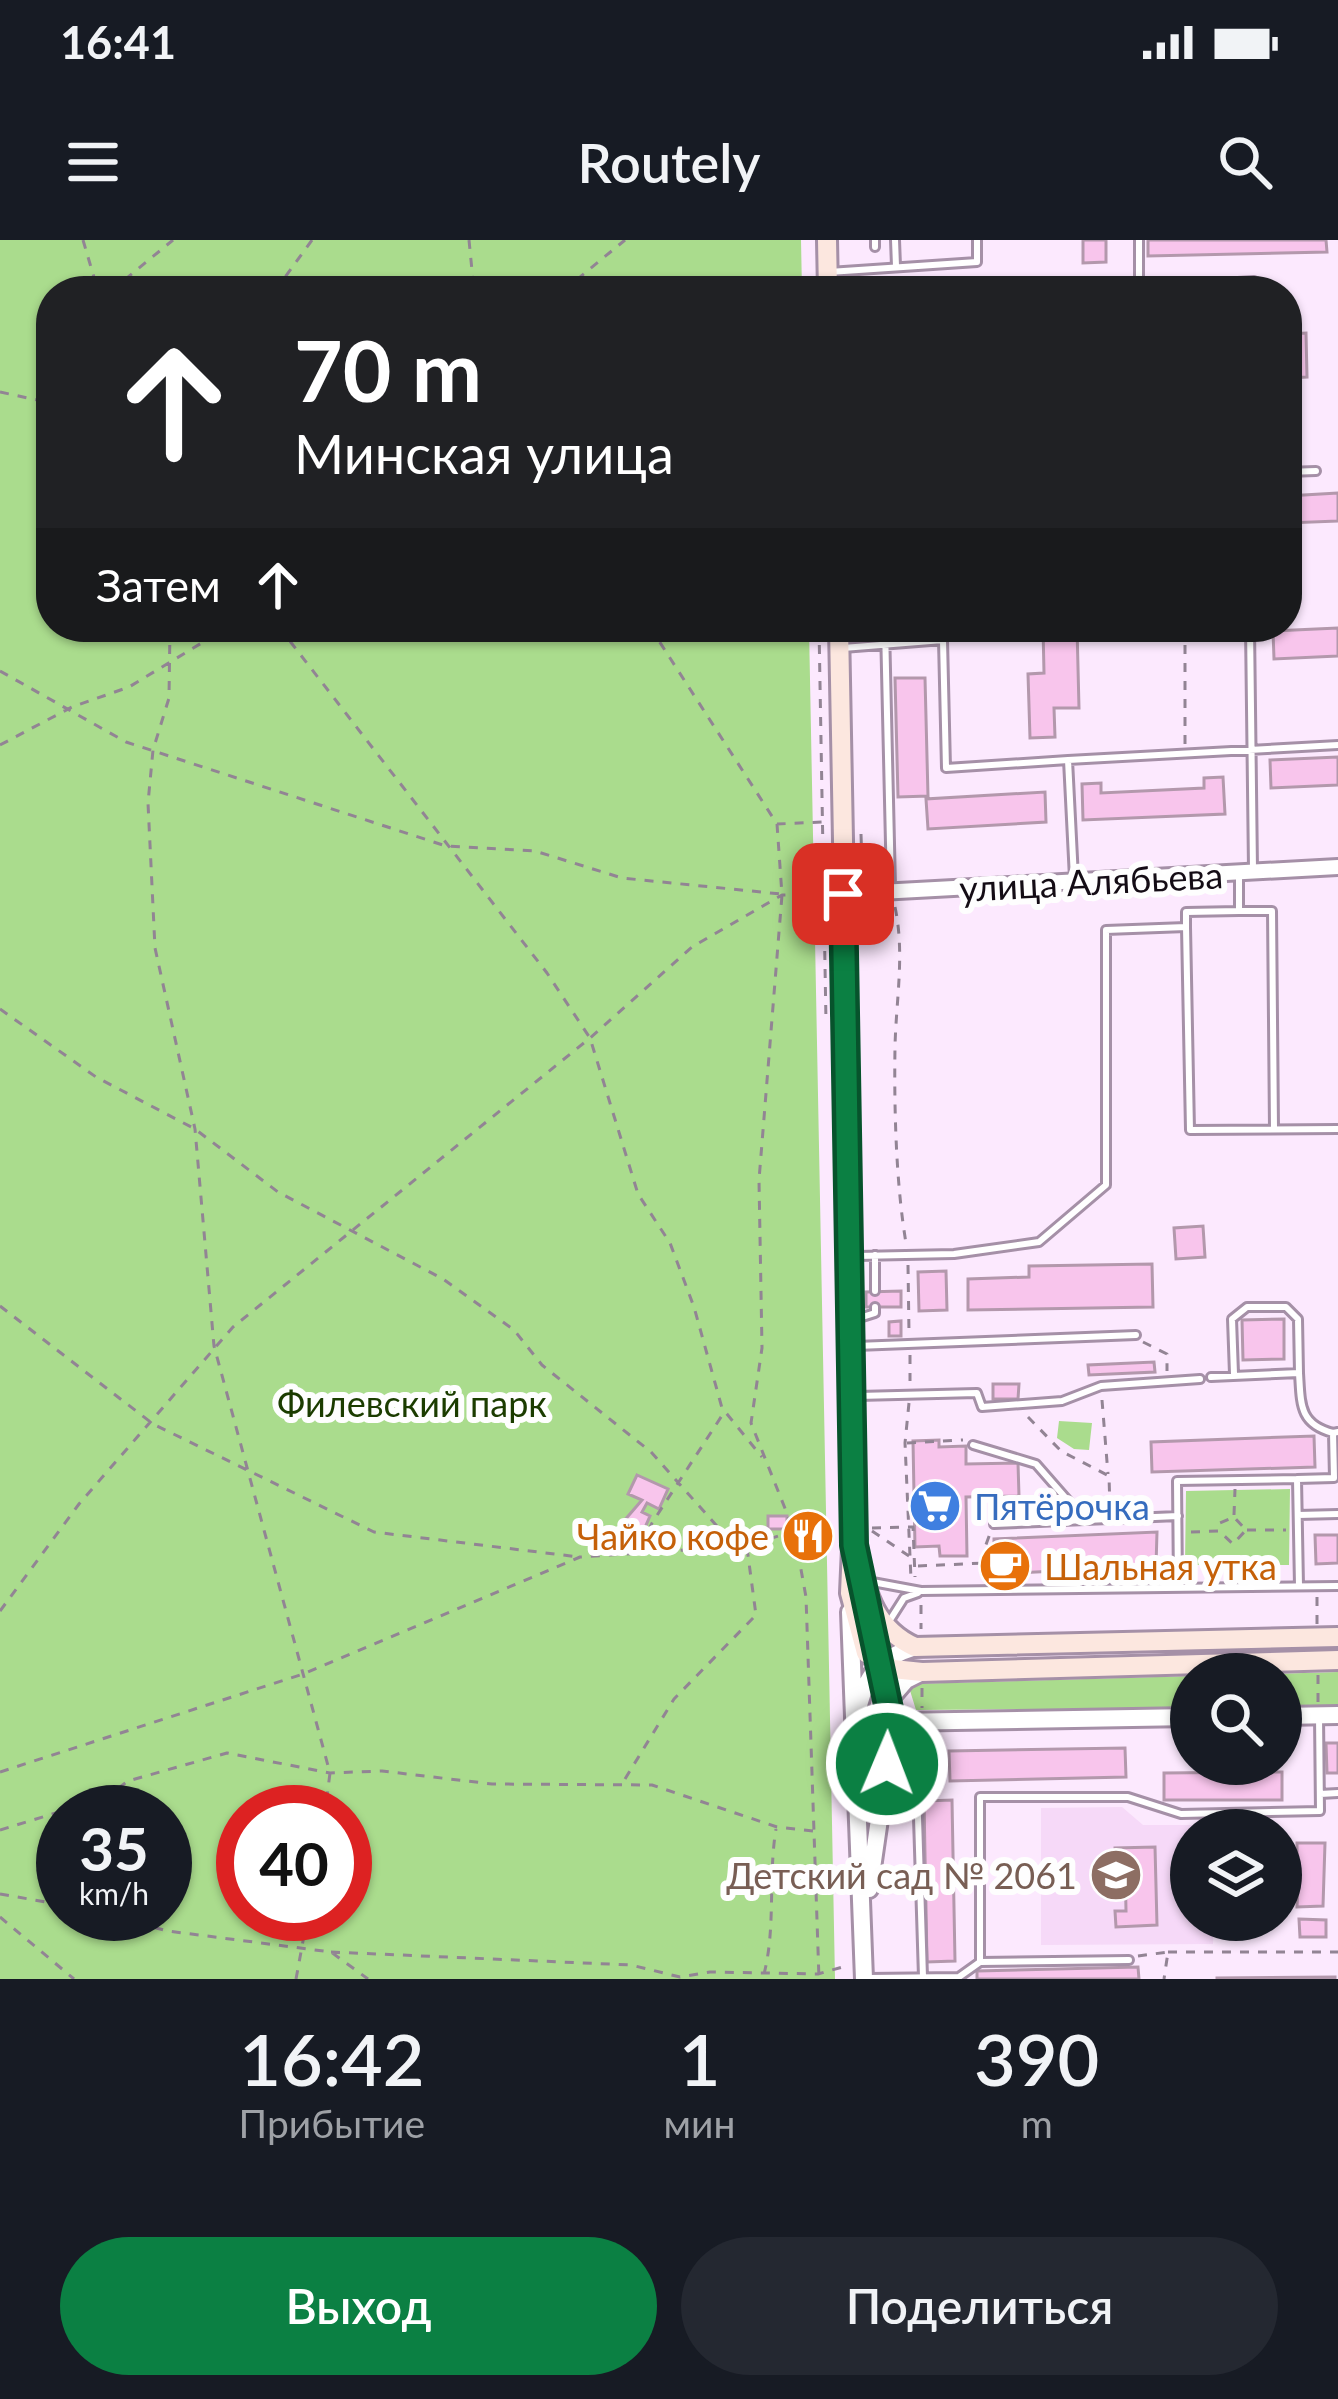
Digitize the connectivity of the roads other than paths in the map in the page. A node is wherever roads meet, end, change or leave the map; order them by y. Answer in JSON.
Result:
{"nodes":[{"id":1,"x":827,"y":240,"type":"edge"},
{"id":2,"x":895,"y":240,"type":"edge"},
{"id":3,"x":977,"y":240,"type":"edge"},
{"id":4,"x":1139,"y":240,"type":"edge"},
{"id":5,"x":896,"y":266,"type":"junction"},
{"id":6,"x":828,"y":276,"type":"edge"},
{"id":7,"x":851,"y":276,"type":"edge"},
{"id":8,"x":1139,"y":276,"type":"edge"},
{"id":9,"x":1302,"y":471,"type":"edge"},
{"id":10,"x":1316,"y":471,"type":"dead end"},
{"id":11,"x":840,"y":642,"type":"edge"},
{"id":12,"x":914,"y":642,"type":"edge"},
{"id":13,"x":943,"y":642,"type":"edge"},
{"id":14,"x":1250,"y":642,"type":"edge"},
{"id":15,"x":886,"y":644,"type":"junction"},
{"id":16,"x":840,"y":648,"type":"junction"},
{"id":17,"x":1338,"y":745,"type":"edge"},
{"id":18,"x":1253,"y":749,"type":"junction"},
{"id":19,"x":1068,"y":760,"type":"junction"},
{"id":20,"x":1338,"y":867,"type":"edge"},
{"id":21,"x":1246,"y":872,"type":"junction"},
{"id":22,"x":1074,"y":882,"type":"junction"},
{"id":23,"x":891,"y":892,"type":"junction"},
{"id":24,"x":834,"y":894,"type":"junction"},
{"id":25,"x":1239,"y":911,"type":"junction"},
{"id":26,"x":1186,"y":927,"type":"junction"},
{"id":27,"x":1274,"y":1129,"type":"junction"},
{"id":28,"x":1338,"y":1129,"type":"edge"},
{"id":29,"x":851,"y":1256,"type":"junction"},
{"id":30,"x":874,"y":1256,"type":"junction"},
{"id":31,"x":875,"y":1292,"type":"dead end"},
{"id":32,"x":875,"y":1307,"type":"dead end"},
{"id":33,"x":852,"y":1320,"type":"junction"},
{"id":34,"x":1136,"y":1335,"type":"road end"},
{"id":35,"x":853,"y":1346,"type":"junction"},
{"id":36,"x":1300,"y":1372,"type":"junction"},
{"id":37,"x":1234,"y":1374,"type":"junction"},
{"id":38,"x":1211,"y":1377,"type":"dead end"},
{"id":39,"x":1200,"y":1379,"type":"dead end"},
{"id":40,"x":854,"y":1396,"type":"junction"},
{"id":41,"x":1336,"y":1432,"type":"edge"},
{"id":42,"x":973,"y":1444,"type":"road end"},
{"id":43,"x":1298,"y":1479,"type":"junction"},
{"id":44,"x":1298,"y":1514,"type":"junction"},
{"id":45,"x":1338,"y":1514,"type":"edge"},
{"id":46,"x":1178,"y":1516,"type":"junction"},
{"id":47,"x":1084,"y":1519,"type":"junction"},
{"id":48,"x":994,"y":1524,"type":"road end"},
{"id":49,"x":1178,"y":1581,"type":"junction"},
{"id":50,"x":856,"y":1586,"type":"junction"},
{"id":51,"x":1338,"y":1586,"type":"edge"},
{"id":52,"x":1299,"y":1587,"type":"junction"},
{"id":53,"x":921,"y":1592,"type":"junction"},
{"id":54,"x":872,"y":1609,"type":"junction"},
{"id":55,"x":887,"y":1628,"type":"junction"},
{"id":56,"x":1338,"y":1637,"type":"edge"},
{"id":57,"x":918,"y":1639,"type":"junction"},
{"id":58,"x":1338,"y":1660,"type":"edge"},
{"id":59,"x":879,"y":1664,"type":"junction"},
{"id":60,"x":922,"y":1678,"type":"junction"},
{"id":61,"x":887,"y":1702,"type":"junction"},
{"id":62,"x":1302,"y":1715,"type":"edge"},
{"id":63,"x":1318,"y":1715,"type":"junction"},
{"id":64,"x":1338,"y":1715,"type":"edge"},
{"id":65,"x":1170,"y":1718,"type":"edge"},
{"id":66,"x":897,"y":1722,"type":"junction"},
{"id":67,"x":853,"y":1729,"type":"junction"},
{"id":68,"x":1338,"y":1793,"type":"edge"},
{"id":69,"x":1320,"y":1794,"type":"junction"},
{"id":70,"x":863,"y":1932,"type":"junction"},
{"id":71,"x":1129,"y":1960,"type":"road end"},
{"id":72,"x":980,"y":1962,"type":"junction"},
{"id":73,"x":923,"y":1977,"type":"edge"},
{"id":74,"x":864,"y":1979,"type":"edge"}],
"edges":[{"from":1,"to":6,"type":"main road"},
{"from":2,"to":5,"type":"lane"},
{"from":3,"to":5,"type":"lane"},
{"from":4,"to":8,"type":"lane"},
{"from":5,"to":7,"type":"lane"},
{"from":9,"to":10,"type":"lane"},
{"from":11,"to":16,"type":"main road"},
{"from":12,"to":15,"type":"lane"},
{"from":13,"to":19,"type":"lane"},
{"from":14,"to":18,"type":"lane"},
{"from":15,"to":16,"type":"lane"},
{"from":15,"to":23,"type":"lane"},
{"from":16,"to":24,"type":"main road"},
{"from":17,"to":18,"type":"lane"},
{"from":18,"to":19,"type":"lane"},
{"from":18,"to":21,"type":"lane"},
{"from":19,"to":22,"type":"lane"},
{"from":20,"to":21,"type":"street","name":"улица Алябьева"},
{"from":21,"to":22,"type":"street","name":"улица Алябьева"},
{"from":21,"to":25,"type":"lane"},
{"from":22,"to":23,"type":"street","name":"улица Алябьева"},
{"from":23,"to":24,"type":"street","name":"улица Алябьева"},
{"from":24,"to":29,"type":"main road"},
{"from":25,"to":26,"type":"lane"},
{"from":25,"to":27,"type":"lane"},
{"from":26,"to":27,"type":"lane"},
{"from":26,"to":30,"type":"lane"},
{"from":27,"to":28,"type":"lane"},
{"from":29,"to":30,"type":"lane"},
{"from":29,"to":33,"type":"main road"},
{"from":30,"to":31,"type":"lane"},
{"from":32,"to":33,"type":"lane"},
{"from":33,"to":35,"type":"main road"},
{"from":34,"to":35,"type":"lane"},
{"from":35,"to":40,"type":"main road"},
{"from":36,"to":37,"type":"lane"},
{"from":36,"to":37,"type":"lane"},
{"from":36,"to":41,"type":"lane"},
{"from":37,"to":38,"type":"lane"},
{"from":39,"to":40,"type":"lane"},
{"from":40,"to":50,"type":"main road"},
{"from":41,"to":43,"type":"lane"},
{"from":42,"to":47,"type":"lane"},
{"from":43,"to":44,"type":"lane"},
{"from":43,"to":46,"type":"lane"},
{"from":44,"to":45,"type":"lane"},
{"from":44,"to":52,"type":"lane"},
{"from":46,"to":47,"type":"lane"},
{"from":46,"to":49,"type":"lane"},
{"from":47,"to":48,"type":"lane"},
{"from":49,"to":52,"type":"lane"},
{"from":49,"to":53,"type":"lane"},
{"from":50,"to":53,"type":"lane"},
{"from":50,"to":54,"type":"main road"},
{"from":50,"to":59,"type":"main road"},
{"from":50,"to":67,"type":"street"},
{"from":51,"to":52,"type":"lane"},
{"from":53,"to":55,"type":"lane"},
{"from":54,"to":55,"type":"main road"},
{"from":54,"to":59,"type":"street"},
{"from":55,"to":57,"type":"main road"},
{"from":56,"to":57,"type":"main road"},
{"from":57,"to":59,"type":"street"},
{"from":58,"to":60,"type":"main road"},
{"from":59,"to":60,"type":"main road"},
{"from":59,"to":61,"type":"street"},
{"from":59,"to":67,"type":"street"},
{"from":60,"to":61,"type":"street"},
{"from":61,"to":66,"type":"street"},
{"from":62,"to":63,"type":"street"},
{"from":63,"to":64,"type":"street"},
{"from":63,"to":69,"type":"lane"},
{"from":65,"to":66,"type":"street"},
{"from":66,"to":70,"type":"street"},
{"from":66,"to":73,"type":"lane"},
{"from":67,"to":70,"type":"street"},
{"from":68,"to":69,"type":"lane"},
{"from":69,"to":72,"type":"lane"},
{"from":70,"to":74,"type":"street"},
{"from":71,"to":72,"type":"lane"},
{"from":72,"to":73,"type":"lane"},
{"from":73,"to":74,"type":"lane"}]}
